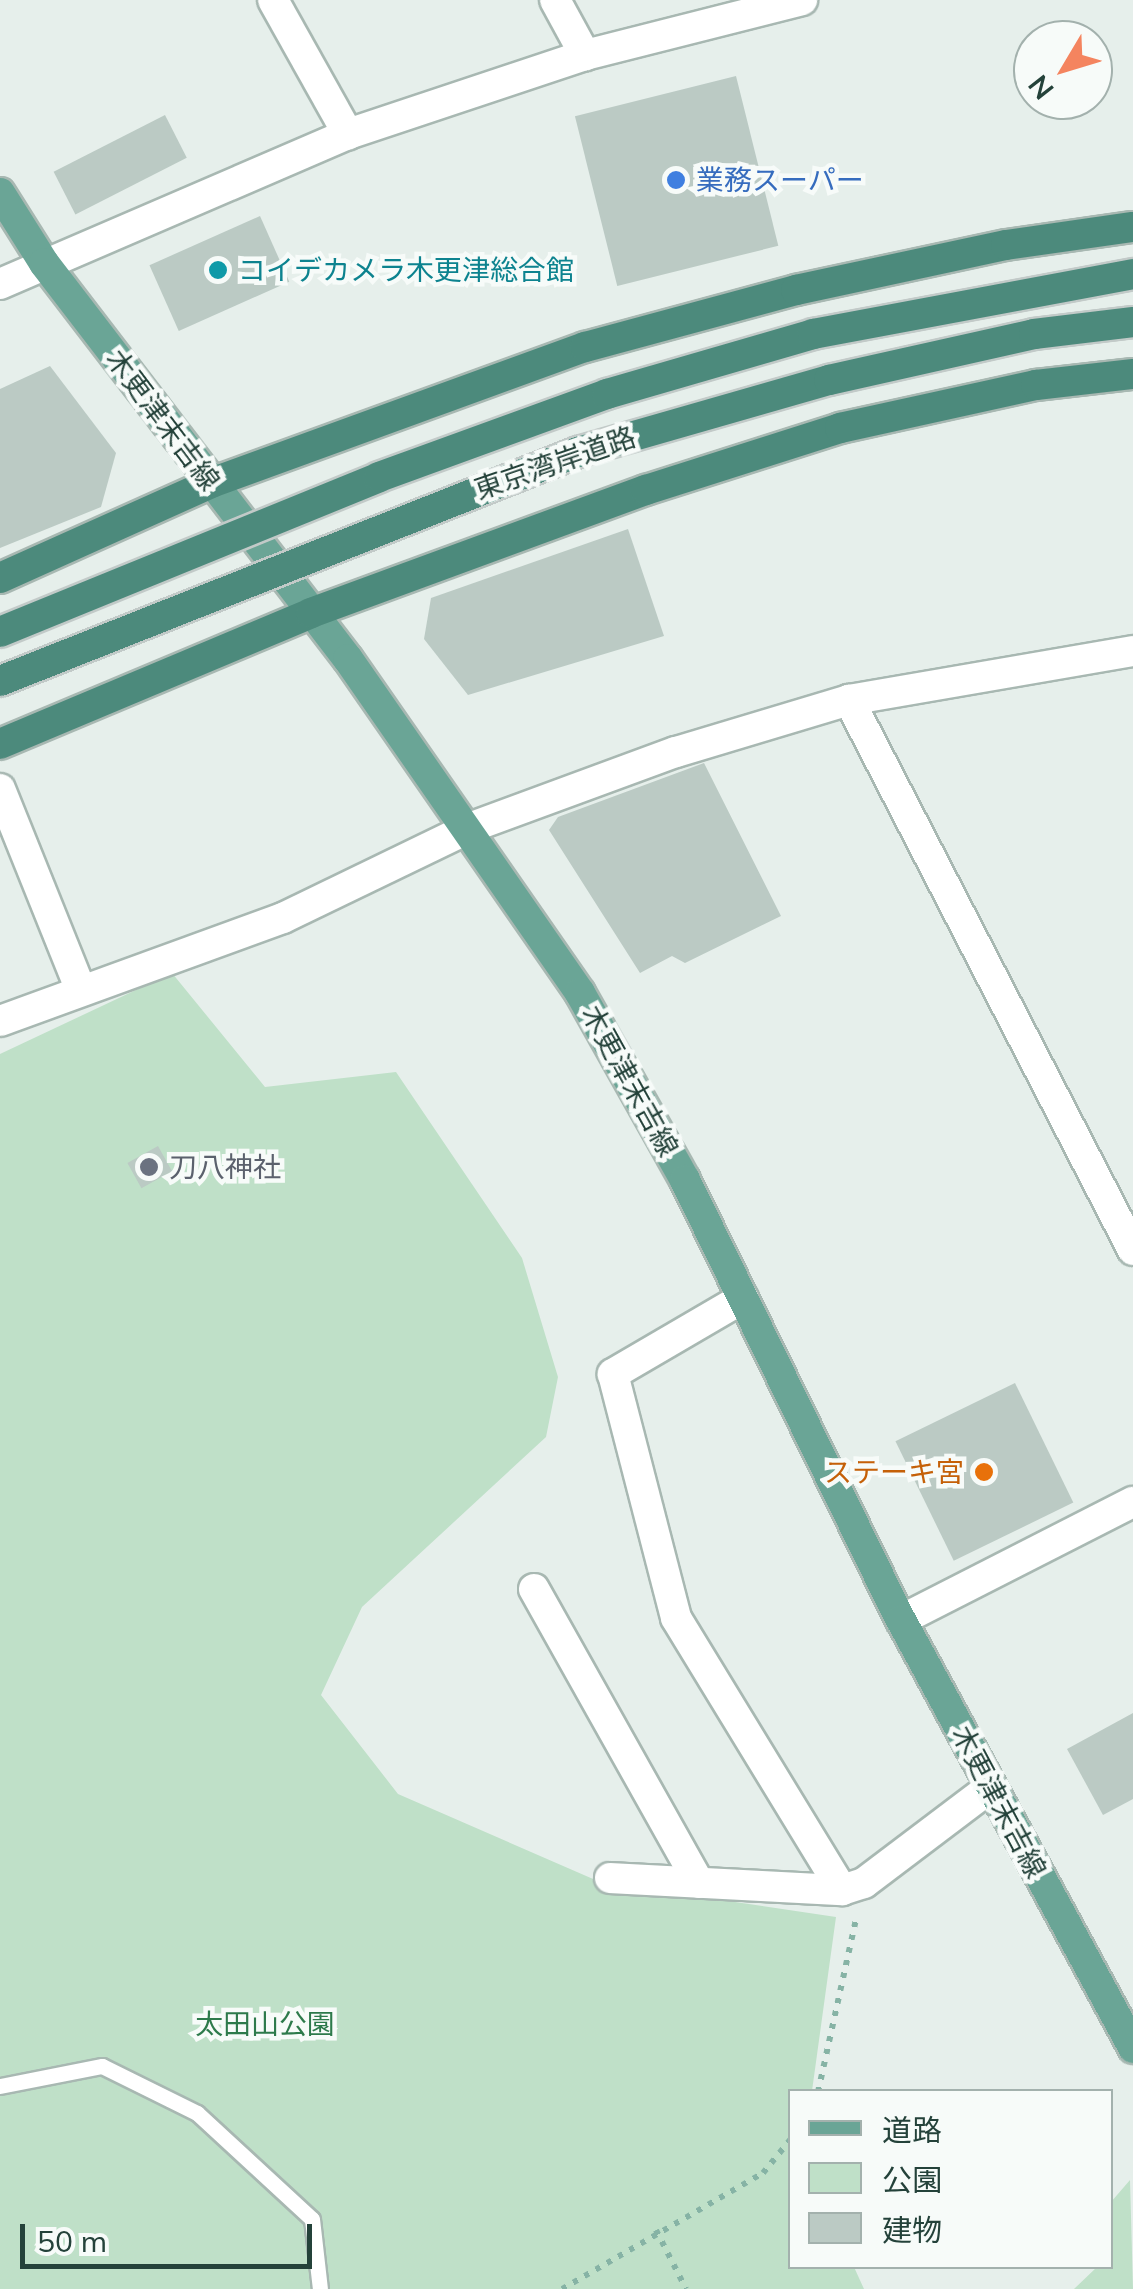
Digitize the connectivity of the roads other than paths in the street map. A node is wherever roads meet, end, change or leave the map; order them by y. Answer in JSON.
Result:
{"nodes":[{"id":1,"x":273,"y":0,"type":"edge"},
{"id":2,"x":555,"y":0,"type":"edge"},
{"id":3,"x":802,"y":0,"type":"edge"},
{"id":4,"x":585,"y":55,"type":"junction"},
{"id":5,"x":348,"y":134,"type":"junction"},
{"id":6,"x":0,"y":193,"type":"edge"},
{"id":7,"x":1133,"y":227,"type":"edge"},
{"id":8,"x":44,"y":263,"type":"junction"},
{"id":9,"x":1133,"y":274,"type":"edge"},
{"id":10,"x":0,"y":284,"type":"edge"},
{"id":11,"x":1133,"y":322,"type":"edge"},
{"id":12,"x":1133,"y":374,"type":"edge"},
{"id":13,"x":211,"y":483,"type":"junction"},
{"id":14,"x":0,"y":578,"type":"edge"},
{"id":15,"x":311,"y":613,"type":"junction"},
{"id":16,"x":0,"y":632,"type":"edge"},
{"id":17,"x":1133,"y":650,"type":"edge"},
{"id":18,"x":0,"y":682,"type":"edge"},
{"id":19,"x":849,"y":700,"type":"junction"},
{"id":20,"x":0,"y":744,"type":"edge"},
{"id":21,"x":0,"y":788,"type":"edge"},
{"id":22,"x":468,"y":828,"type":"junction"},
{"id":23,"x":78,"y":986,"type":"junction"},
{"id":24,"x":0,"y":1021,"type":"edge"},
{"id":25,"x":1133,"y":1250,"type":"edge"},
{"id":26,"x":743,"y":1298,"type":"junction"},
{"id":27,"x":1133,"y":1502,"type":"edge"},
{"id":28,"x":534,"y":1589,"type":"dead end"},
{"id":29,"x":901,"y":1620,"type":"junction"},
{"id":30,"x":991,"y":1786,"type":"junction"},
{"id":31,"x":610,"y":1878,"type":"dead end"},
{"id":32,"x":699,"y":1884,"type":"junction"},
{"id":33,"x":853,"y":1887,"type":"junction"},
{"id":34,"x":1133,"y":2048,"type":"edge"},
{"id":35,"x":0,"y":2086,"type":"edge"},
{"id":36,"x":320,"y":2289,"type":"edge"}],
"edges":[{"from":1,"to":5,"type":"street"},
{"from":2,"to":4,"type":"street"},
{"from":3,"to":4,"type":"street"},
{"from":4,"to":5,"type":"street"},
{"from":5,"to":8,"type":"street"},
{"from":6,"to":8,"type":"main road","name":"木更津末吉線"},
{"from":7,"to":13,"type":"highway"},
{"from":8,"to":10,"type":"street"},
{"from":8,"to":13,"type":"main road","name":"木更津末吉線"},
{"from":9,"to":16,"type":"highway","name":"東京湾岸道路","bridge":true},
{"from":11,"to":18,"type":"highway","name":"東京湾岸道路","bridge":true},
{"from":12,"to":15,"type":"highway"},
{"from":13,"to":14,"type":"highway"},
{"from":13,"to":15,"type":"main road","name":"木更津末吉線"},
{"from":15,"to":20,"type":"highway"},
{"from":15,"to":22,"type":"main road","name":"木更津末吉線"},
{"from":17,"to":19,"type":"street"},
{"from":19,"to":22,"type":"street"},
{"from":19,"to":25,"type":"street"},
{"from":21,"to":23,"type":"street"},
{"from":22,"to":23,"type":"street"},
{"from":22,"to":26,"type":"main road","name":"木更津末吉線"},
{"from":23,"to":24,"type":"street"},
{"from":26,"to":29,"type":"main road","name":"木更津末吉線"},
{"from":26,"to":33,"type":"street"},
{"from":27,"to":29,"type":"street"},
{"from":28,"to":32,"type":"street"},
{"from":29,"to":30,"type":"main road","name":"木更津末吉線"},
{"from":30,"to":33,"type":"street"},
{"from":30,"to":34,"type":"main road","name":"木更津末吉線"},
{"from":31,"to":32,"type":"street"},
{"from":32,"to":33,"type":"street"},
{"from":35,"to":36,"type":"lane"}]}
